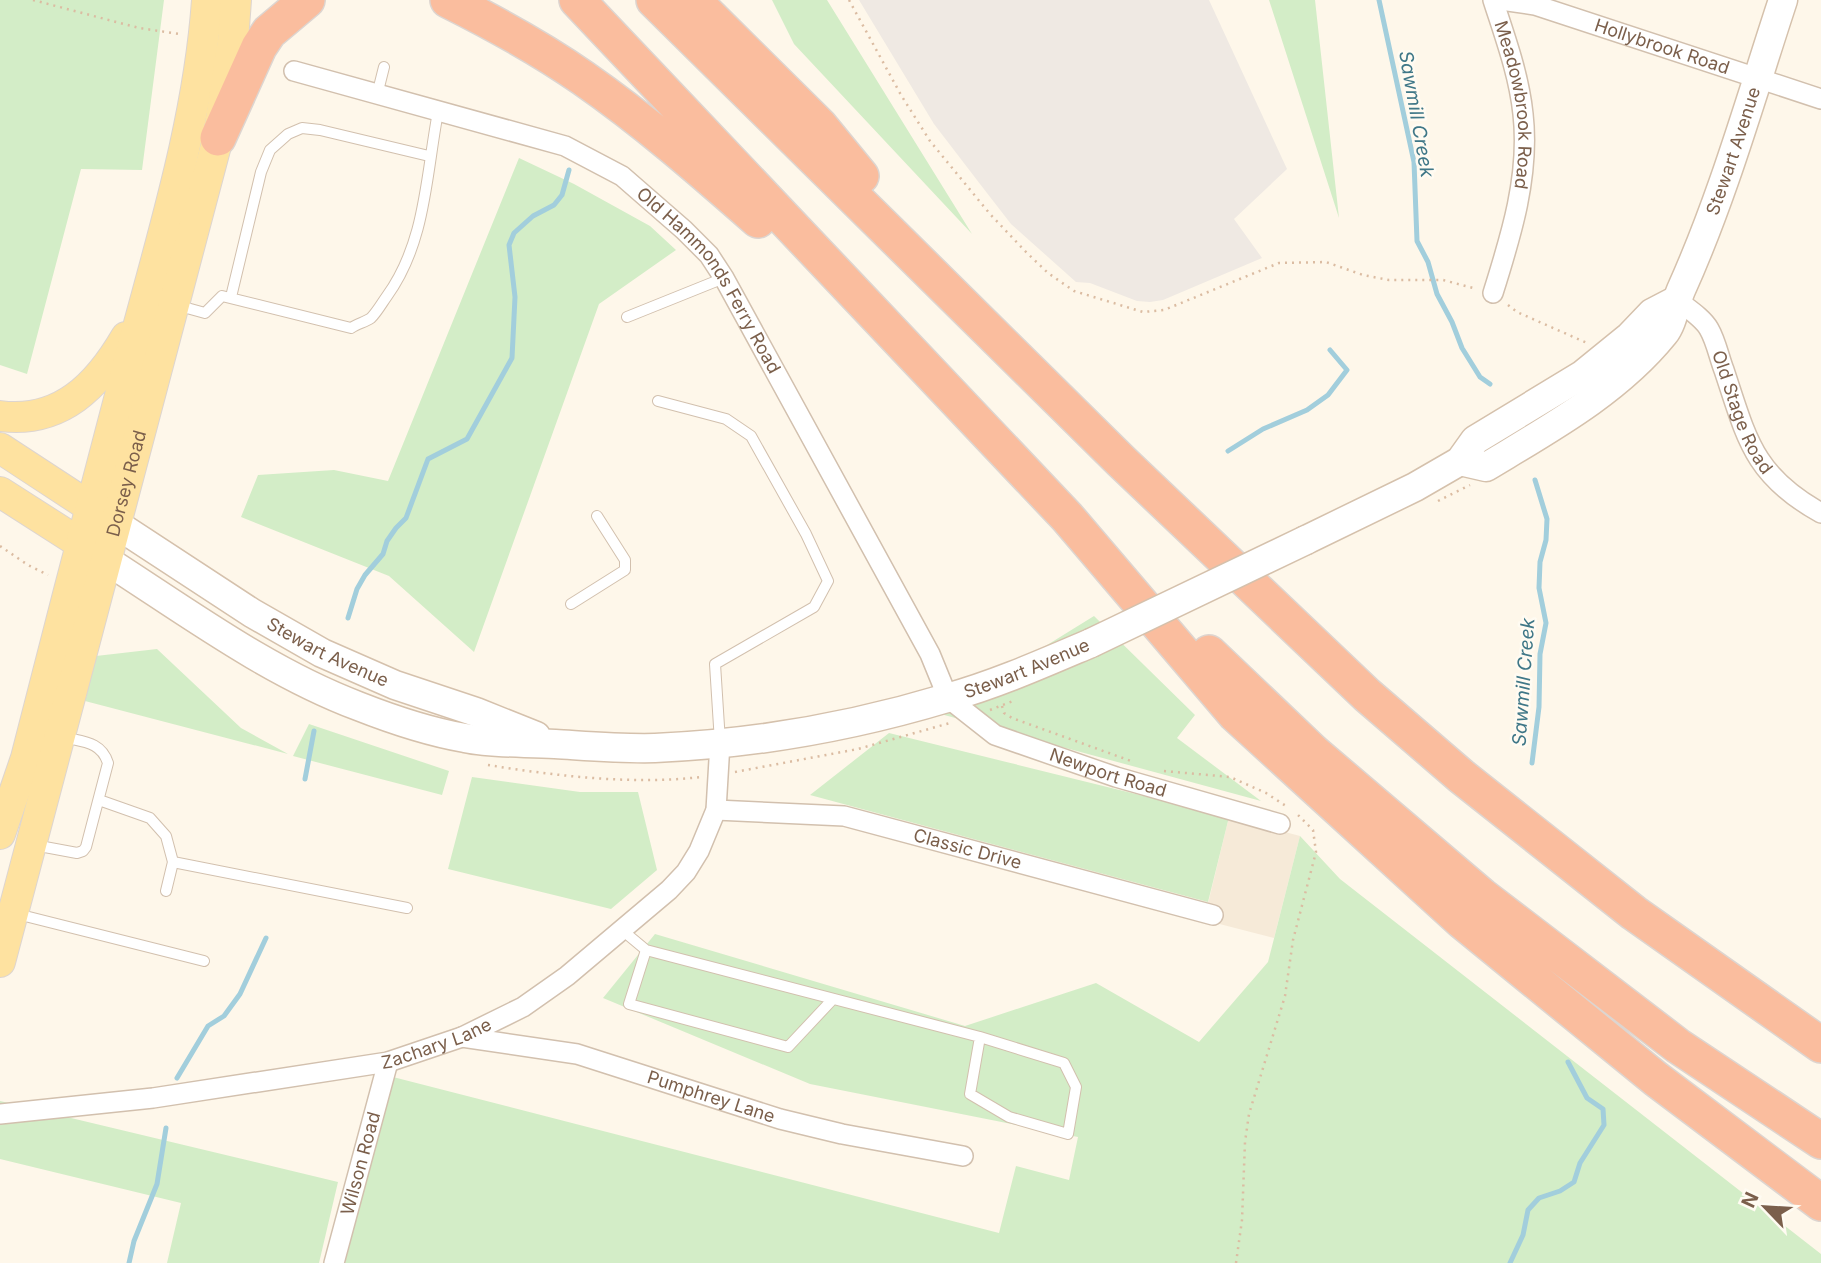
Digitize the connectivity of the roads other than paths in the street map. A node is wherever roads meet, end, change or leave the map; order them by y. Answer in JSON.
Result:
{"nodes":[{"id":1,"x":207,"y":0,"type":"edge"},
{"id":2,"x":236,"y":0,"type":"edge"},
{"id":3,"x":307,"y":0,"type":"edge"},
{"id":4,"x":448,"y":0,"type":"edge"},
{"id":5,"x":577,"y":0,"type":"edge"},
{"id":6,"x":654,"y":0,"type":"edge"},
{"id":7,"x":693,"y":0,"type":"edge"},
{"id":8,"x":1493,"y":0,"type":"edge"},
{"id":9,"x":1501,"y":0,"type":"edge"},
{"id":10,"x":1783,"y":0,"type":"edge"},
{"id":11,"x":384,"y":67,"type":"dead end"},
{"id":12,"x":294,"y":71,"type":"dead end"},
{"id":13,"x":1757,"y":78,"type":"junction"},
{"id":14,"x":377,"y":95,"type":"junction"},
{"id":15,"x":1821,"y":99,"type":"edge"},
{"id":16,"x":438,"y":112,"type":"junction"},
{"id":17,"x":218,"y":138,"type":"junction"},
{"id":18,"x":429,"y":156,"type":"junction"},
{"id":19,"x":724,"y":278,"type":"junction"},
{"id":20,"x":1493,"y":293,"type":"road end"},
{"id":21,"x":231,"y":297,"type":"junction"},
{"id":22,"x":1677,"y":300,"type":"junction"},
{"id":23,"x":175,"y":304,"type":"junction"},
{"id":24,"x":144,"y":306,"type":"junction"},
{"id":25,"x":627,"y":317,"type":"dead end"},
{"id":26,"x":981,"y":322,"type":"junction"},
{"id":27,"x":927,"y":369,"type":"junction"},
{"id":28,"x":658,"y":401,"type":"dead end"},
{"id":29,"x":0,"y":416,"type":"edge"},
{"id":30,"x":0,"y":448,"type":"edge"},
{"id":31,"x":0,"y":492,"type":"edge"},
{"id":32,"x":91,"y":507,"type":"junction"},
{"id":33,"x":1821,"y":513,"type":"edge"},
{"id":34,"x":597,"y":516,"type":"dead end"},
{"id":35,"x":1067,"y":517,"type":"junction"},
{"id":36,"x":116,"y":524,"type":"junction"},
{"id":37,"x":81,"y":544,"type":"junction"},
{"id":38,"x":106,"y":560,"type":"junction"},
{"id":39,"x":571,"y":604,"type":"dead end"},
{"id":40,"x":948,"y":698,"type":"junction"},
{"id":41,"x":59,"y":736,"type":"junction"},
{"id":42,"x":720,"y":743,"type":"junction"},
{"id":43,"x":558,"y":744,"type":"junction"},
{"id":44,"x":99,"y":800,"type":"junction"},
{"id":45,"x":716,"y":810,"type":"junction"},
{"id":46,"x":1280,"y":824,"type":"dead end"},
{"id":47,"x":0,"y":834,"type":"edge"},
{"id":48,"x":30,"y":845,"type":"junction"},
{"id":49,"x":173,"y":862,"type":"junction"},
{"id":50,"x":166,"y":891,"type":"dead end"},
{"id":51,"x":407,"y":908,"type":"dead end"},
{"id":52,"x":13,"y":913,"type":"junction"},
{"id":53,"x":1213,"y":915,"type":"dead end"},
{"id":54,"x":622,"y":930,"type":"junction"},
{"id":55,"x":646,"y":950,"type":"junction"},
{"id":56,"x":204,"y":961,"type":"dead end"},
{"id":57,"x":0,"y":962,"type":"edge"},
{"id":58,"x":833,"y":999,"type":"junction"},
{"id":59,"x":462,"y":1037,"type":"junction"},
{"id":60,"x":980,"y":1037,"type":"junction"},
{"id":61,"x":1821,"y":1045,"type":"edge"},
{"id":62,"x":388,"y":1062,"type":"junction"},
{"id":63,"x":0,"y":1114,"type":"edge"},
{"id":64,"x":1821,"y":1141,"type":"edge"},
{"id":65,"x":962,"y":1156,"type":"dead end"},
{"id":66,"x":1821,"y":1203,"type":"edge"},
{"id":67,"x":334,"y":1263,"type":"edge"}],
"edges":[{"from":1,"to":24,"type":"main road","name":"Dorsey Road"},
{"from":2,"to":17,"type":"main road","name":"Dorsey Road"},
{"from":3,"to":17,"type":"highway"},
{"from":4,"to":27,"type":"highway"},
{"from":5,"to":27,"type":"highway"},
{"from":6,"to":26,"type":"highway"},
{"from":7,"to":26,"type":"highway"},
{"from":8,"to":20,"type":"street","name":"Meadowbrook Road"},
{"from":9,"to":13,"type":"street","name":"Hollybrook Road"},
{"from":10,"to":13,"type":"street","name":"Stewart Avenue"},
{"from":11,"to":14,"type":"lane"},
{"from":12,"to":14,"type":"street","name":"Old Hammonds Ferry Road"},
{"from":13,"to":15,"type":"street","name":"Hollybrook Road"},
{"from":13,"to":22,"type":"street","name":"Stewart Avenue"},
{"from":14,"to":16,"type":"street","name":"Old Hammonds Ferry Road"},
{"from":16,"to":18,"type":"lane"},
{"from":16,"to":19,"type":"street","name":"Old Hammonds Ferry Road"},
{"from":17,"to":23,"type":"main road","name":"Dorsey Road"},
{"from":18,"to":21,"type":"lane"},
{"from":18,"to":21,"type":"lane"},
{"from":19,"to":25,"type":"lane"},
{"from":19,"to":40,"type":"street","name":"Old Hammonds Ferry Road"},
{"from":21,"to":23,"type":"lane"},
{"from":22,"to":33,"type":"street","name":"Old Stage Road"},
{"from":22,"to":40,"type":"street","name":"Stewart Avenue","bridge":true},
{"from":23,"to":36,"type":"main road","name":"Dorsey Road"},
{"from":24,"to":29,"type":"main road"},
{"from":24,"to":32,"type":"main road","name":"Dorsey Road"},
{"from":26,"to":61,"type":"highway"},
{"from":27,"to":35,"type":"highway"},
{"from":28,"to":42,"type":"lane"},
{"from":30,"to":32,"type":"main road"},
{"from":31,"to":37,"type":"main road"},
{"from":32,"to":36,"type":"main road"},
{"from":32,"to":37,"type":"main road","name":"Dorsey Road"},
{"from":34,"to":39,"type":"lane"},
{"from":35,"to":64,"type":"highway"},
{"from":35,"to":66,"type":"highway"},
{"from":36,"to":38,"type":"main road","name":"Dorsey Road"},
{"from":36,"to":43,"type":"street","name":"Stewart Avenue"},
{"from":37,"to":38,"type":"main road"},
{"from":37,"to":47,"type":"main road","name":"Dorsey Road"},
{"from":38,"to":41,"type":"main road","name":"Dorsey Road"},
{"from":38,"to":43,"type":"street","name":"Stewart Avenue"},
{"from":40,"to":42,"type":"street","name":"Stewart Avenue"},
{"from":40,"to":46,"type":"street","name":"Newport Road"},
{"from":41,"to":44,"type":"lane"},
{"from":41,"to":48,"type":"main road","name":"Dorsey Road"},
{"from":42,"to":43,"type":"street","name":"Stewart Avenue"},
{"from":42,"to":45,"type":"street","name":"Zachary Lane"},
{"from":44,"to":48,"type":"lane"},
{"from":44,"to":49,"type":"lane"},
{"from":45,"to":53,"type":"street","name":"Classic Drive"},
{"from":45,"to":54,"type":"street","name":"Zachary Lane"},
{"from":48,"to":52,"type":"main road","name":"Dorsey Road"},
{"from":49,"to":50,"type":"lane"},
{"from":49,"to":51,"type":"lane"},
{"from":52,"to":56,"type":"lane"},
{"from":52,"to":57,"type":"main road","name":"Dorsey Road"},
{"from":54,"to":55,"type":"lane"},
{"from":54,"to":59,"type":"street","name":"Zachary Lane"},
{"from":55,"to":58,"type":"lane"},
{"from":55,"to":58,"type":"lane"},
{"from":58,"to":60,"type":"lane"},
{"from":59,"to":62,"type":"street","name":"Zachary Lane"},
{"from":59,"to":65,"type":"street","name":"Pumphrey Lane"},
{"from":60,"to":60,"type":"lane"},
{"from":62,"to":63,"type":"street","name":"Zachary Lane"},
{"from":62,"to":67,"type":"street","name":"Wilson Road"}]}
